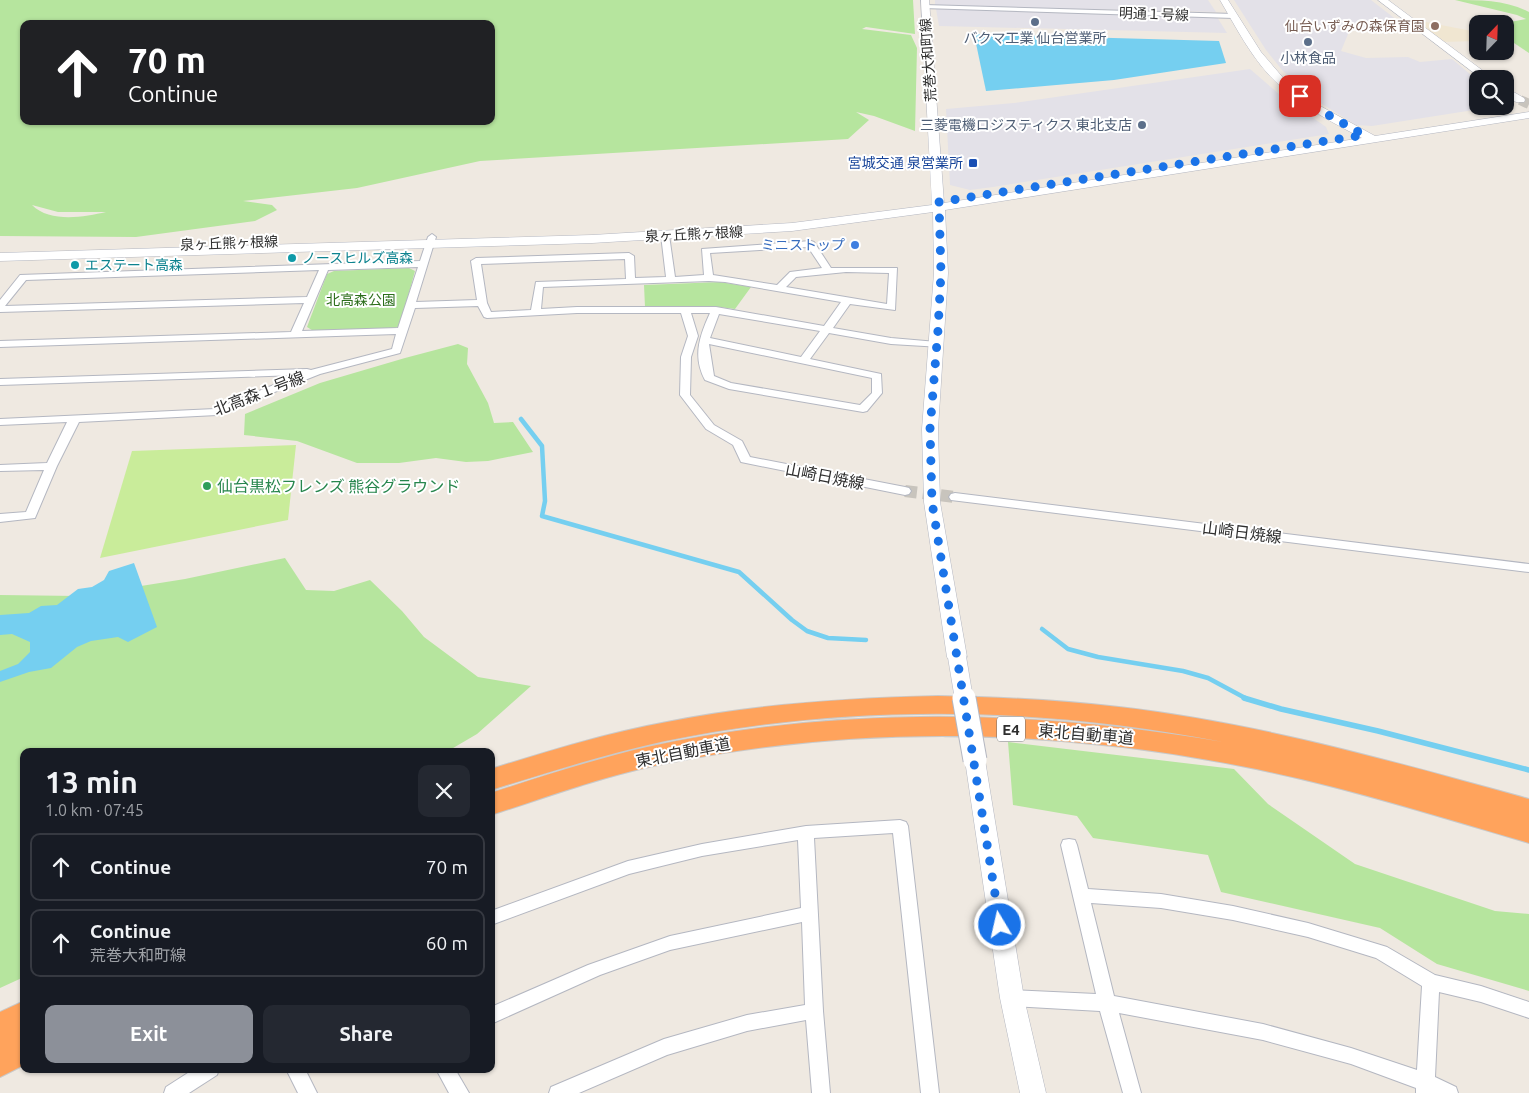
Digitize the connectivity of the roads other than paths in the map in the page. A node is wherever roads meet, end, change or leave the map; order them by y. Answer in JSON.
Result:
{"nodes":[{"id":1,"x":1216,"y":0,"type":"edge"},
{"id":2,"x":1224,"y":0,"type":"edge"},
{"id":3,"x":1382,"y":0,"type":"edge"},
{"id":4,"x":925,"y":4,"type":"edge"},
{"id":5,"x":1229,"y":16,"type":"junction"},
{"id":6,"x":1477,"y":70,"type":"edge"},
{"id":7,"x":1524,"y":104,"type":"tunnel mouth"},
{"id":8,"x":1529,"y":114,"type":"tunnel mouth"},
{"id":9,"x":1363,"y":138,"type":"junction"},
{"id":10,"x":939,"y":205,"type":"junction"},
{"id":11,"x":665,"y":235,"type":"junction"},
{"id":12,"x":431,"y":241,"type":"junction"},
{"id":13,"x":0,"y":250,"type":"edge"},
{"id":14,"x":0,"y":257,"type":"edge"},
{"id":15,"x":424,"y":264,"type":"junction"},
{"id":16,"x":325,"y":267,"type":"junction"},
{"id":17,"x":828,"y":270,"type":"junction"},
{"id":18,"x":710,"y":278,"type":"junction"},
{"id":19,"x":671,"y":280,"type":"junction"},
{"id":20,"x":631,"y":282,"type":"junction"},
{"id":21,"x":780,"y":288,"type":"junction"},
{"id":22,"x":310,"y":300,"type":"junction"},
{"id":23,"x":847,"y":301,"type":"junction"},
{"id":24,"x":482,"y":303,"type":"junction"},
{"id":25,"x":411,"y":305,"type":"junction"},
{"id":26,"x":0,"y":307,"type":"edge"},
{"id":27,"x":685,"y":310,"type":"junction"},
{"id":28,"x":716,"y":310,"type":"junction"},
{"id":29,"x":536,"y":312,"type":"junction"},
{"id":30,"x":826,"y":330,"type":"junction"},
{"id":31,"x":402,"y":331,"type":"junction"},
{"id":32,"x":295,"y":335,"type":"junction"},
{"id":33,"x":703,"y":340,"type":"junction"},
{"id":34,"x":0,"y":344,"type":"edge"},
{"id":35,"x":937,"y":345,"type":"junction"},
{"id":36,"x":804,"y":361,"type":"junction"},
{"id":37,"x":316,"y":372,"type":"junction"},
{"id":38,"x":0,"y":382,"type":"edge"},
{"id":39,"x":74,"y":420,"type":"junction"},
{"id":40,"x":0,"y":422,"type":"edge"},
{"id":41,"x":51,"y":466,"type":"junction"},
{"id":42,"x":0,"y":468,"type":"edge"},
{"id":43,"x":905,"y":491,"type":"tunnel mouth"},
{"id":44,"x":955,"y":497,"type":"tunnel mouth"},
{"id":45,"x":0,"y":518,"type":"edge"},
{"id":46,"x":1529,"y":568,"type":"edge"},
{"id":47,"x":495,"y":779,"type":"edge"},
{"id":48,"x":495,"y":803,"type":"edge"},
{"id":49,"x":1529,"y":810,"type":"edge"},
{"id":50,"x":806,"y":832,"type":"junction"},
{"id":51,"x":1529,"y":832,"type":"edge"},
{"id":52,"x":1068,"y":845,"type":"dead end"},
{"id":53,"x":1081,"y":895,"type":"junction"},
{"id":54,"x":810,"y":913,"type":"junction"},
{"id":55,"x":495,"y":917,"type":"edge"},
{"id":56,"x":1431,"y":982,"type":"junction"},
{"id":57,"x":1012,"y":998,"type":"junction"},
{"id":58,"x":1107,"y":1003,"type":"junction"},
{"id":59,"x":1529,"y":1010,"type":"edge"},
{"id":60,"x":814,"y":1011,"type":"junction"},
{"id":61,"x":495,"y":1014,"type":"edge"},
{"id":62,"x":20,"y":1018,"type":"edge"},
{"id":63,"x":0,"y":1030,"type":"edge"},
{"id":64,"x":20,"y":1050,"type":"edge"},
{"id":65,"x":0,"y":1062,"type":"edge"},
{"id":66,"x":204,"y":1073,"type":"edge"},
{"id":67,"x":297,"y":1073,"type":"edge"},
{"id":68,"x":448,"y":1073,"type":"edge"},
{"id":69,"x":1425,"y":1088,"type":"edge"},
{"id":70,"x":173,"y":1093,"type":"edge"},
{"id":71,"x":308,"y":1093,"type":"edge"},
{"id":72,"x":460,"y":1093,"type":"edge"},
{"id":73,"x":558,"y":1093,"type":"edge"},
{"id":74,"x":822,"y":1093,"type":"edge"},
{"id":75,"x":930,"y":1093,"type":"edge"},
{"id":76,"x":1033,"y":1093,"type":"edge"},
{"id":77,"x":1132,"y":1093,"type":"edge"},
{"id":78,"x":1448,"y":1093,"type":"edge"}],
"edges":[{"from":1,"to":5,"type":"main road"},
{"from":2,"to":5,"type":"main road"},
{"from":3,"to":6,"type":"main road"},
{"from":4,"to":5,"type":"street","name":"明通１号線"},
{"from":4,"to":10,"type":"main road","name":"荒巻大和町線"},
{"from":5,"to":9,"type":"main road"},
{"from":7,"to":9,"type":"main road","name":"泉ヶ丘熊ヶ根線"},
{"from":8,"to":9,"type":"main road","name":"泉ヶ丘熊ヶ根線"},
{"from":9,"to":10,"type":"main road","name":"泉ヶ丘熊ヶ根線"},
{"from":10,"to":11,"type":"main road","name":"泉ヶ丘熊ヶ根線"},
{"from":10,"to":12,"type":"main road","name":"泉ヶ丘熊ヶ根線"},
{"from":10,"to":35,"type":"main road","name":"荒巻大和町線"},
{"from":11,"to":12,"type":"main road","name":"泉ヶ丘熊ヶ根線"},
{"from":11,"to":19,"type":"street"},
{"from":12,"to":13,"type":"main road","name":"泉ヶ丘熊ヶ根線"},
{"from":12,"to":14,"type":"main road","name":"泉ヶ丘熊ヶ根線"},
{"from":12,"to":15,"type":"street","name":"北高森１号線"},
{"from":15,"to":16,"type":"street"},
{"from":15,"to":25,"type":"street","name":"北高森１号線"},
{"from":16,"to":22,"type":"street"},
{"from":16,"to":26,"type":"street"},
{"from":17,"to":18,"type":"street"},
{"from":17,"to":21,"type":"street"},
{"from":17,"to":23,"type":"street"},
{"from":18,"to":19,"type":"street"},
{"from":18,"to":21,"type":"street"},
{"from":19,"to":20,"type":"street"},
{"from":20,"to":24,"type":"street"},
{"from":20,"to":29,"type":"street"},
{"from":21,"to":23,"type":"street"},
{"from":22,"to":26,"type":"street"},
{"from":22,"to":32,"type":"street"},
{"from":23,"to":30,"type":"street"},
{"from":24,"to":25,"type":"street"},
{"from":24,"to":29,"type":"street"},
{"from":25,"to":31,"type":"street","name":"北高森１号線"},
{"from":27,"to":28,"type":"street"},
{"from":27,"to":29,"type":"street"},
{"from":27,"to":43,"type":"street","name":"山崎日焼線"},
{"from":28,"to":30,"type":"street"},
{"from":28,"to":33,"type":"street"},
{"from":30,"to":35,"type":"street"},
{"from":30,"to":36,"type":"street"},
{"from":31,"to":32,"type":"street"},
{"from":31,"to":37,"type":"street","name":"北高森１号線"},
{"from":32,"to":34,"type":"street"},
{"from":33,"to":36,"type":"street"},
{"from":33,"to":36,"type":"street"},
{"from":35,"to":57,"type":"main road","name":"荒巻大和町線","bridge":true},
{"from":37,"to":38,"type":"street"},
{"from":37,"to":39,"type":"street","name":"北高森１号線"},
{"from":39,"to":40,"type":"street","name":"北高森１号線"},
{"from":39,"to":41,"type":"street"},
{"from":41,"to":42,"type":"street"},
{"from":41,"to":45,"type":"street"},
{"from":44,"to":46,"type":"street","name":"山崎日焼線"},
{"from":47,"to":49,"type":"highway","name":"東北自動車道","number":"E4"},
{"from":48,"to":51,"type":"highway","name":"東北自動車道","number":"E4"},
{"from":50,"to":54,"type":"street"},
{"from":50,"to":55,"type":"street"},
{"from":50,"to":75,"type":"street"},
{"from":52,"to":53,"type":"street"},
{"from":53,"to":56,"type":"street"},
{"from":53,"to":58,"type":"street"},
{"from":54,"to":60,"type":"street"},
{"from":54,"to":61,"type":"street"},
{"from":56,"to":59,"type":"street"},
{"from":56,"to":69,"type":"street"},
{"from":57,"to":58,"type":"street"},
{"from":57,"to":76,"type":"main road"},
{"from":58,"to":69,"type":"street"},
{"from":58,"to":77,"type":"street"},
{"from":60,"to":73,"type":"street"},
{"from":60,"to":74,"type":"street"},
{"from":62,"to":63,"type":"highway"},
{"from":64,"to":65,"type":"highway"},
{"from":66,"to":70,"type":"street"},
{"from":67,"to":71,"type":"street"},
{"from":68,"to":72,"type":"street"},
{"from":69,"to":78,"type":"street"}]}
